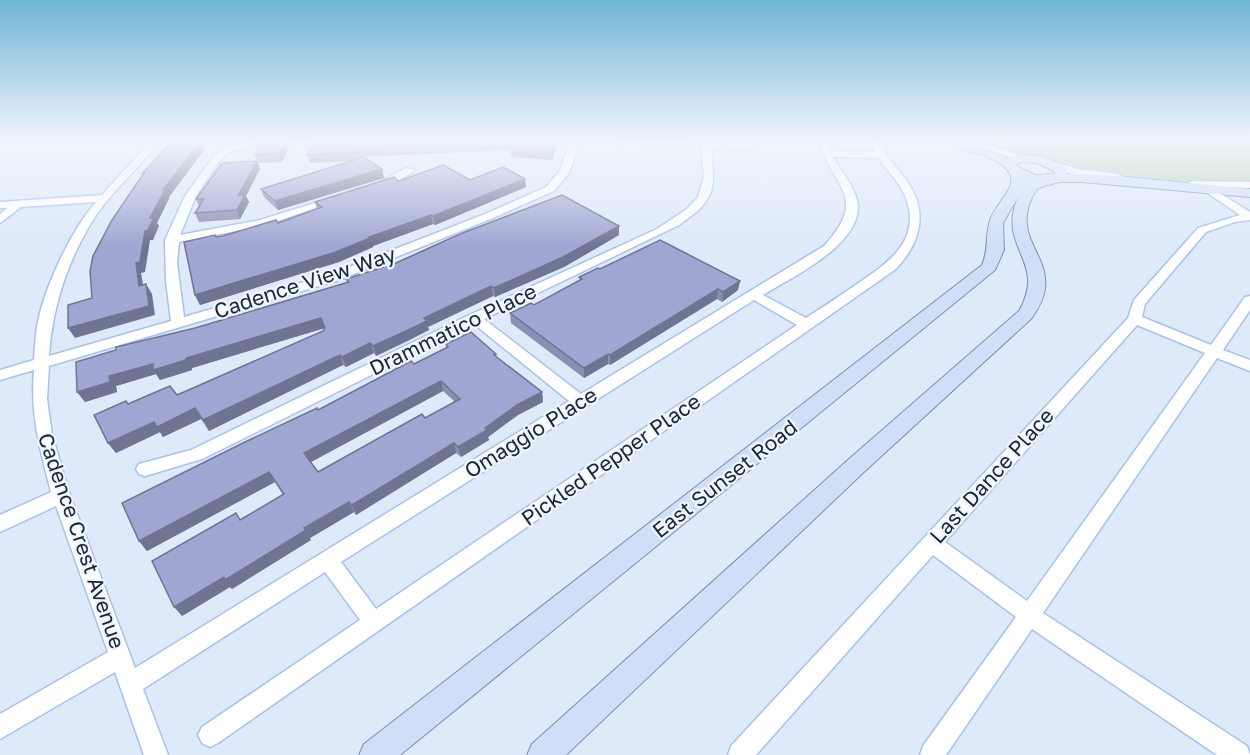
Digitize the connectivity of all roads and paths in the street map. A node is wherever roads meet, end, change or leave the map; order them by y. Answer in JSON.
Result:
{"nodes":[{"id":1,"x":124,"y":176,"type":"edge"},
{"id":2,"x":204,"y":176,"type":"edge"},
{"id":3,"x":399,"y":176,"type":"edge"},
{"id":4,"x":561,"y":176,"type":"edge"},
{"id":5,"x":709,"y":176,"type":"edge"},
{"id":6,"x":841,"y":176,"type":"edge"},
{"id":7,"x":898,"y":176,"type":"edge"},
{"id":8,"x":1017,"y":176,"type":"edge"},
{"id":9,"x":1048,"y":176,"type":"edge"},
{"id":10,"x":1074,"y":176,"type":"edge"},
{"id":11,"x":1112,"y":176,"type":"edge"},
{"id":12,"x":1250,"y":185,"type":"edge"},
{"id":13,"x":369,"y":188,"type":"edge"},
{"id":14,"x":1213,"y":192,"type":"junction"},
{"id":15,"x":1250,"y":193,"type":"edge"},
{"id":16,"x":348,"y":195,"type":"edge"},
{"id":17,"x":104,"y":198,"type":"junction"},
{"id":18,"x":18,"y":204,"type":"junction"},
{"id":19,"x":0,"y":205,"type":"edge"},
{"id":20,"x":1250,"y":217,"type":"edge"},
{"id":21,"x":0,"y":220,"type":"edge"},
{"id":22,"x":171,"y":240,"type":"junction"},
{"id":23,"x":754,"y":296,"type":"junction"},
{"id":24,"x":1250,"y":300,"type":"edge"},
{"id":25,"x":476,"y":318,"type":"junction"},
{"id":26,"x":1135,"y":319,"type":"junction"},
{"id":27,"x":178,"y":324,"type":"junction"},
{"id":28,"x":808,"y":325,"type":"junction"},
{"id":29,"x":1215,"y":352,"type":"junction"},
{"id":30,"x":40,"y":364,"type":"junction"},
{"id":31,"x":1250,"y":366,"type":"edge"},
{"id":32,"x":0,"y":375,"type":"edge"},
{"id":33,"x":580,"y":402,"type":"junction"},
{"id":34,"x":145,"y":469,"type":"dead end"},
{"id":35,"x":61,"y":495,"type":"junction"},
{"id":36,"x":0,"y":524,"type":"edge"},
{"id":37,"x":930,"y":543,"type":"junction"},
{"id":38,"x":328,"y":560,"type":"junction"},
{"id":39,"x":1031,"y":616,"type":"junction"},
{"id":40,"x":374,"y":623,"type":"junction"},
{"id":41,"x":120,"y":657,"type":"junction"},
{"id":42,"x":130,"y":684,"type":"junction"},
{"id":43,"x":0,"y":727,"type":"edge"},
{"id":44,"x":210,"y":735,"type":"dead end"},
{"id":45,"x":156,"y":755,"type":"edge"},
{"id":46,"x":375,"y":755,"type":"edge"},
{"id":47,"x":543,"y":755,"type":"edge"},
{"id":48,"x":740,"y":755,"type":"edge"},
{"id":49,"x":932,"y":755,"type":"edge"},
{"id":50,"x":1238,"y":755,"type":"edge"}],
"edges":[{"from":1,"to":17,"type":"street","name":"Cadence Crest Avenue"},
{"from":2,"to":22,"type":"street"},
{"from":3,"to":13,"type":"street"},
{"from":4,"to":27,"type":"street","name":"Cadence View Way"},
{"from":5,"to":25,"type":"street","name":"Drammatico Place"},
{"from":6,"to":23,"type":"street","name":"Omaggio Place"},
{"from":7,"to":28,"type":"street","name":"Pickled Pepper Place"},
{"from":8,"to":46,"type":"main road","name":"East Sunset Road"},
{"from":9,"to":47,"type":"main road"},
{"from":10,"to":14,"type":"main road"},
{"from":11,"to":12,"type":"street"},
{"from":14,"to":15,"type":"main road"},
{"from":14,"to":20,"type":"street"},
{"from":16,"to":22,"type":"street"},
{"from":17,"to":18,"type":"street"},
{"from":17,"to":30,"type":"street","name":"Cadence Crest Avenue"},
{"from":18,"to":19,"type":"street"},
{"from":18,"to":21,"type":"street"},
{"from":20,"to":26,"type":"street","name":"Last Dance Place"},
{"from":22,"to":27,"type":"street"},
{"from":23,"to":28,"type":"street"},
{"from":23,"to":33,"type":"street","name":"Omaggio Place"},
{"from":24,"to":29,"type":"street"},
{"from":25,"to":33,"type":"street"},
{"from":25,"to":34,"type":"street","name":"Drammatico Place"},
{"from":26,"to":29,"type":"street"},
{"from":26,"to":37,"type":"street","name":"Last Dance Place"},
{"from":27,"to":30,"type":"street","name":"Cadence View Way"},
{"from":28,"to":40,"type":"street","name":"Pickled Pepper Place"},
{"from":29,"to":31,"type":"street"},
{"from":29,"to":39,"type":"street"},
{"from":30,"to":32,"type":"street","name":"Cadence View Way"},
{"from":30,"to":35,"type":"street","name":"Cadence Crest Avenue"},
{"from":33,"to":38,"type":"street","name":"Omaggio Place"},
{"from":35,"to":36,"type":"street"},
{"from":35,"to":41,"type":"street","name":"Cadence Crest Avenue"},
{"from":37,"to":39,"type":"street"},
{"from":37,"to":48,"type":"street","name":"Last Dance Place"},
{"from":38,"to":40,"type":"street"},
{"from":38,"to":42,"type":"street","name":"Omaggio Place"},
{"from":39,"to":49,"type":"street"},
{"from":39,"to":50,"type":"street"},
{"from":40,"to":44,"type":"street","name":"Pickled Pepper Place"},
{"from":41,"to":42,"type":"street","name":"Cadence Crest Avenue"},
{"from":41,"to":43,"type":"street"},
{"from":42,"to":45,"type":"street","name":"Cadence Crest Avenue"}]}
